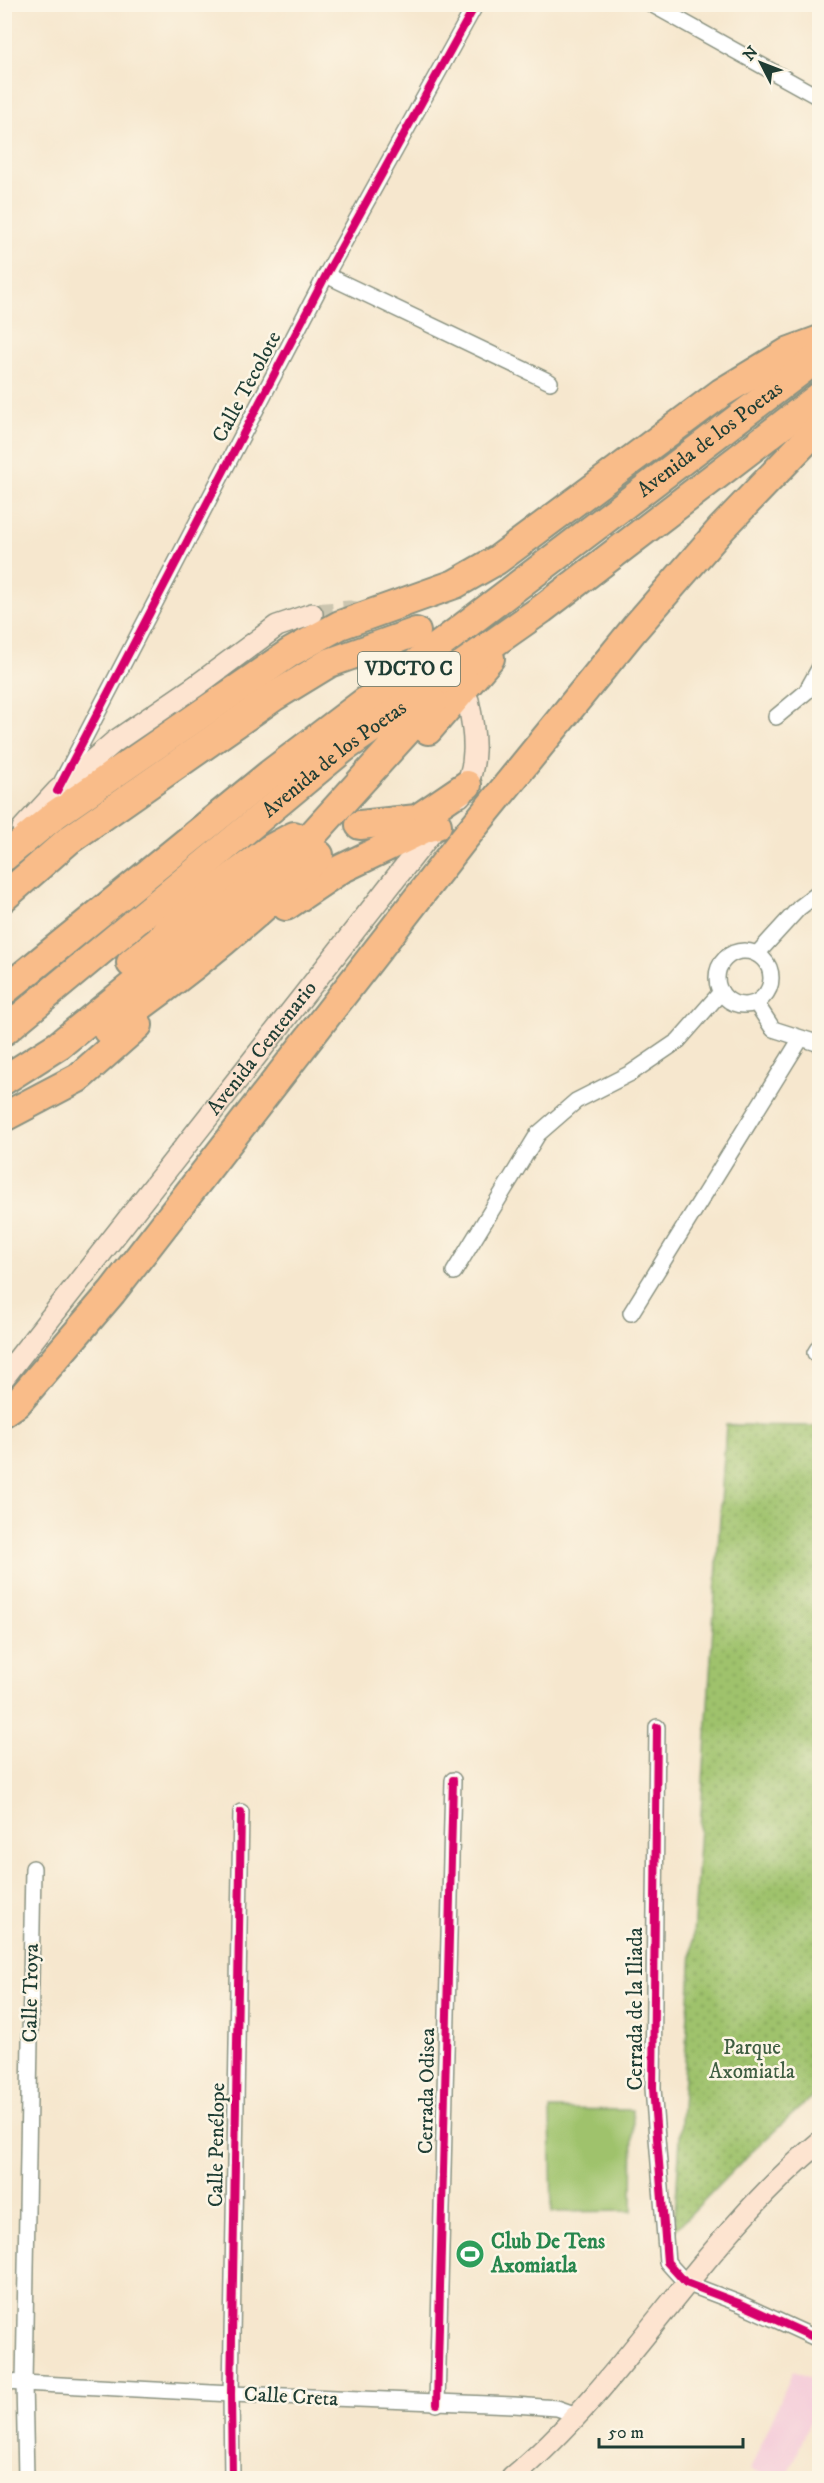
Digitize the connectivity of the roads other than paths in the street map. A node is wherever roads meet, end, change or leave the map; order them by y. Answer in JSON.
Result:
{"nodes":[{"id":1,"x":476,"y":4,"type":"edge"},
{"id":2,"x":651,"y":4,"type":"edge"},
{"id":3,"x":819,"y":98,"type":"edge"},
{"id":4,"x":326,"y":275,"type":"junction"},
{"id":5,"x":819,"y":340,"type":"edge"},
{"id":6,"x":819,"y":356,"type":"edge"},
{"id":7,"x":550,"y":381,"type":"dead end"},
{"id":8,"x":819,"y":396,"type":"edge"},
{"id":9,"x":819,"y":426,"type":"edge"},
{"id":10,"x":542,"y":609,"type":"junction"},
{"id":11,"x":312,"y":614,"type":"tunnel mouth"},
{"id":12,"x":388,"y":619,"type":"dead end"},
{"id":13,"x":418,"y":634,"type":"joint"},
{"id":14,"x":494,"y":653,"type":"junction"},
{"id":15,"x":819,"y":667,"type":"edge"},
{"id":16,"x":468,"y":700,"type":"dead end"},
{"id":17,"x":776,"y":717,"type":"dead end"},
{"id":18,"x":467,"y":785,"type":"junction"},
{"id":19,"x":57,"y":791,"type":"junction"},
{"id":20,"x":360,"y":825,"type":"dead end"},
{"id":21,"x":438,"y":825,"type":"junction"},
{"id":22,"x":294,"y":836,"type":"dead end"},
{"id":23,"x":4,"y":852,"type":"edge"},
{"id":24,"x":4,"y":857,"type":"edge"},
{"id":25,"x":819,"y":892,"type":"edge"},
{"id":26,"x":4,"y":897,"type":"edge"},
{"id":27,"x":175,"y":920,"type":"junction"},
{"id":28,"x":757,"y":954,"type":"junction"},
{"id":29,"x":104,"y":984,"type":"junction"},
{"id":30,"x":137,"y":984,"type":"junction"},
{"id":31,"x":4,"y":991,"type":"edge"},
{"id":32,"x":721,"y":992,"type":"junction"},
{"id":33,"x":756,"y":1003,"type":"junction"},
{"id":34,"x":118,"y":1022,"type":"junction"},
{"id":35,"x":12,"y":1037,"type":"edge"},
{"id":36,"x":800,"y":1040,"type":"junction"},
{"id":37,"x":819,"y":1044,"type":"edge"},
{"id":38,"x":4,"y":1068,"type":"edge"},
{"id":39,"x":68,"y":1077,"type":"junction"},
{"id":40,"x":4,"y":1080,"type":"edge"},
{"id":41,"x":4,"y":1096,"type":"edge"},
{"id":42,"x":4,"y":1107,"type":"edge"},
{"id":43,"x":4,"y":1117,"type":"edge"},
{"id":44,"x":236,"y":1132,"type":"junction"},
{"id":45,"x":177,"y":1172,"type":"junction"},
{"id":46,"x":128,"y":1271,"type":"junction"},
{"id":47,"x":454,"y":1272,"type":"dead end"},
{"id":48,"x":631,"y":1313,"type":"dead end"},
{"id":49,"x":4,"y":1377,"type":"edge"},
{"id":50,"x":4,"y":1412,"type":"edge"},
{"id":51,"x":657,"y":1727,"type":"dead end"},
{"id":52,"x":453,"y":1780,"type":"dead end"},
{"id":53,"x":241,"y":1812,"type":"dead end"},
{"id":54,"x":33,"y":1868,"type":"dead end"},
{"id":55,"x":819,"y":2142,"type":"edge"},
{"id":56,"x":686,"y":2283,"type":"junction"},
{"id":57,"x":819,"y":2340,"type":"edge"},
{"id":58,"x":4,"y":2382,"type":"edge"},
{"id":59,"x":24,"y":2383,"type":"junction"},
{"id":60,"x":231,"y":2394,"type":"junction"},
{"id":61,"x":437,"y":2403,"type":"junction"},
{"id":62,"x":577,"y":2415,"type":"junction"},
{"id":63,"x":26,"y":2478,"type":"edge"},
{"id":64,"x":232,"y":2478,"type":"edge"},
{"id":65,"x":512,"y":2478,"type":"edge"}],
"edges":[{"from":1,"to":4,"type":"street","name":"Calle Tecolote"},
{"from":2,"to":3,"type":"street"},
{"from":4,"to":7,"type":"street"},
{"from":4,"to":19,"type":"street","name":"Calle Tecolote"},
{"from":5,"to":24,"type":"highway"},
{"from":6,"to":31,"type":"highway","name":"Avenida de los Poetas","number":"VDCTO C"},
{"from":8,"to":10,"type":"highway","name":"Avenida de los Poetas","number":"VDCTO C"},
{"from":9,"to":44,"type":"highway"},
{"from":10,"to":14,"type":"highway"},
{"from":10,"to":35,"type":"highway","name":"Avenida de los Poetas","number":"VDCTO C"},
{"from":11,"to":19,"type":"main road"},
{"from":12,"to":13,"type":"main road"},
{"from":13,"to":26,"type":"highway"},
{"from":14,"to":30,"type":"highway"},
{"from":14,"to":34,"type":"highway"},
{"from":15,"to":17,"type":"street"},
{"from":16,"to":18,"type":"main road","name":"Avenida Centenario"},
{"from":18,"to":20,"type":"highway"},
{"from":18,"to":21,"type":"main road","name":"Avenida Centenario"},
{"from":19,"to":23,"type":"main road"},
{"from":21,"to":39,"type":"highway"},
{"from":21,"to":45,"type":"main road","name":"Avenida Centenario"},
{"from":22,"to":27,"type":"highway"},
{"from":25,"to":28,"type":"street"},
{"from":27,"to":29,"type":"highway"},
{"from":27,"to":35,"type":"highway"},
{"from":28,"to":32,"type":"street"},
{"from":28,"to":33,"type":"street"},
{"from":29,"to":30,"type":"highway"},
{"from":29,"to":38,"type":"highway"},
{"from":30,"to":40,"type":"highway"},
{"from":32,"to":33,"type":"street"},
{"from":32,"to":47,"type":"street"},
{"from":33,"to":36,"type":"street"},
{"from":34,"to":39,"type":"highway"},
{"from":34,"to":41,"type":"highway"},
{"from":36,"to":37,"type":"street"},
{"from":36,"to":48,"type":"street"},
{"from":39,"to":42,"type":"highway"},
{"from":39,"to":43,"type":"highway"},
{"from":44,"to":45,"type":"highway"},
{"from":44,"to":46,"type":"highway"},
{"from":45,"to":46,"type":"highway"},
{"from":45,"to":49,"type":"main road","name":"Avenida Centenario"},
{"from":46,"to":50,"type":"highway"},
{"from":51,"to":56,"type":"street","name":"Cerrada de la Iliada"},
{"from":52,"to":61,"type":"street","name":"Cerrada Odisea"},
{"from":53,"to":60,"type":"street","name":"Calle Penélope"},
{"from":54,"to":59,"type":"street","name":"Calle Troya"},
{"from":55,"to":56,"type":"main road"},
{"from":56,"to":57,"type":"street"},
{"from":56,"to":62,"type":"main road"},
{"from":58,"to":59,"type":"street","name":"Calle Creta"},
{"from":59,"to":60,"type":"street","name":"Calle Creta"},
{"from":59,"to":63,"type":"street","name":"Calle Troya"},
{"from":60,"to":61,"type":"street","name":"Calle Creta"},
{"from":60,"to":64,"type":"street","name":"Calle Penélope"},
{"from":61,"to":62,"type":"street","name":"Calle Creta"},
{"from":62,"to":65,"type":"main road"}]}
